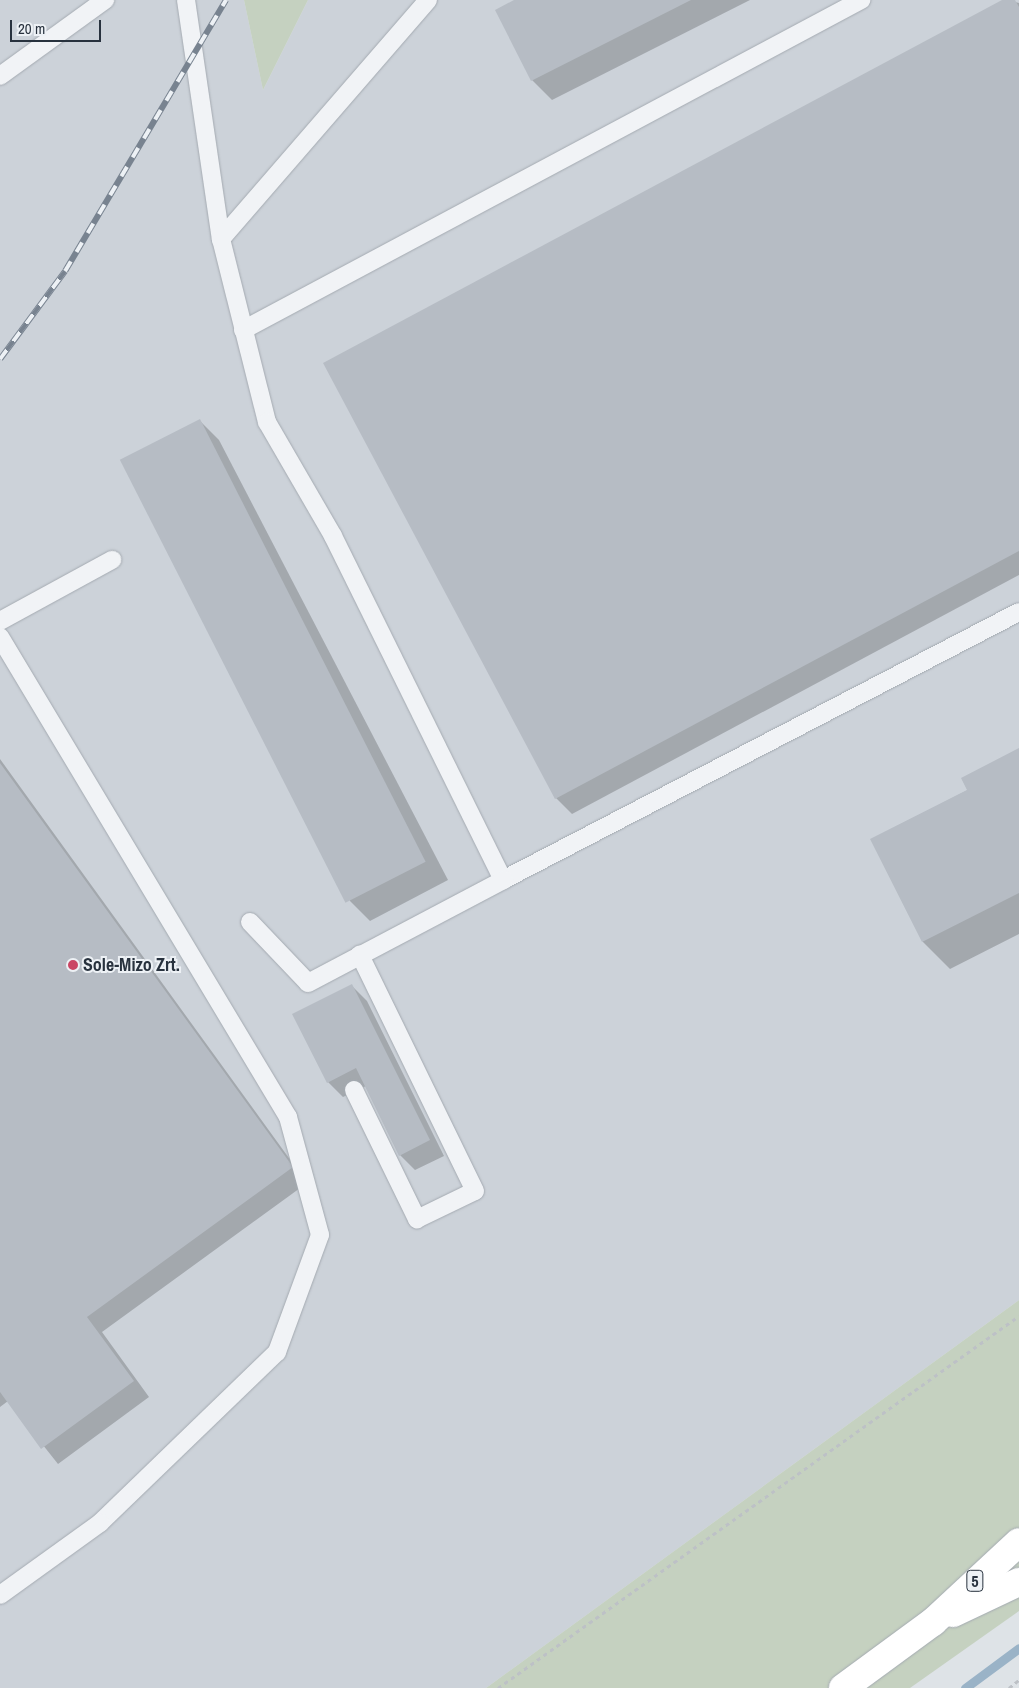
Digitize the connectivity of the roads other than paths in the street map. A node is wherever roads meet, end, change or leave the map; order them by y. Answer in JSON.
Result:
{"nodes":[{"id":1,"x":104,"y":0,"type":"edge"},
{"id":2,"x":186,"y":0,"type":"edge"},
{"id":3,"x":428,"y":0,"type":"edge"},
{"id":4,"x":861,"y":0,"type":"edge"},
{"id":5,"x":0,"y":76,"type":"edge"},
{"id":6,"x":221,"y":239,"type":"junction"},
{"id":7,"x":243,"y":330,"type":"junction"},
{"id":8,"x":112,"y":560,"type":"dead end"},
{"id":9,"x":1019,"y":612,"type":"edge"},
{"id":10,"x":0,"y":621,"type":"edge"},
{"id":11,"x":0,"y":637,"type":"edge"},
{"id":12,"x":503,"y":880,"type":"junction"},
{"id":13,"x":250,"y":922,"type":"dead end"},
{"id":14,"x":360,"y":955,"type":"junction"},
{"id":15,"x":354,"y":1090,"type":"dead end"},
{"id":16,"x":1019,"y":1542,"type":"edge"},
{"id":17,"x":1019,"y":1582,"type":"edge"},
{"id":18,"x":0,"y":1595,"type":"edge"},
{"id":19,"x":933,"y":1622,"type":"junction"},
{"id":20,"x":844,"y":1688,"type":"edge"}],
"edges":[{"from":1,"to":5,"type":"lane"},
{"from":2,"to":6,"type":"lane"},
{"from":3,"to":6,"type":"lane"},
{"from":4,"to":7,"type":"lane"},
{"from":6,"to":7,"type":"lane"},
{"from":7,"to":12,"type":"lane"},
{"from":8,"to":10,"type":"lane"},
{"from":9,"to":12,"type":"lane"},
{"from":11,"to":18,"type":"lane"},
{"from":12,"to":14,"type":"lane"},
{"from":13,"to":14,"type":"lane"},
{"from":14,"to":15,"type":"lane"},
{"from":16,"to":19,"type":"main road","number":"5"},
{"from":17,"to":19,"type":"main road","number":"5"},
{"from":19,"to":20,"type":"main road","number":"5"}]}
